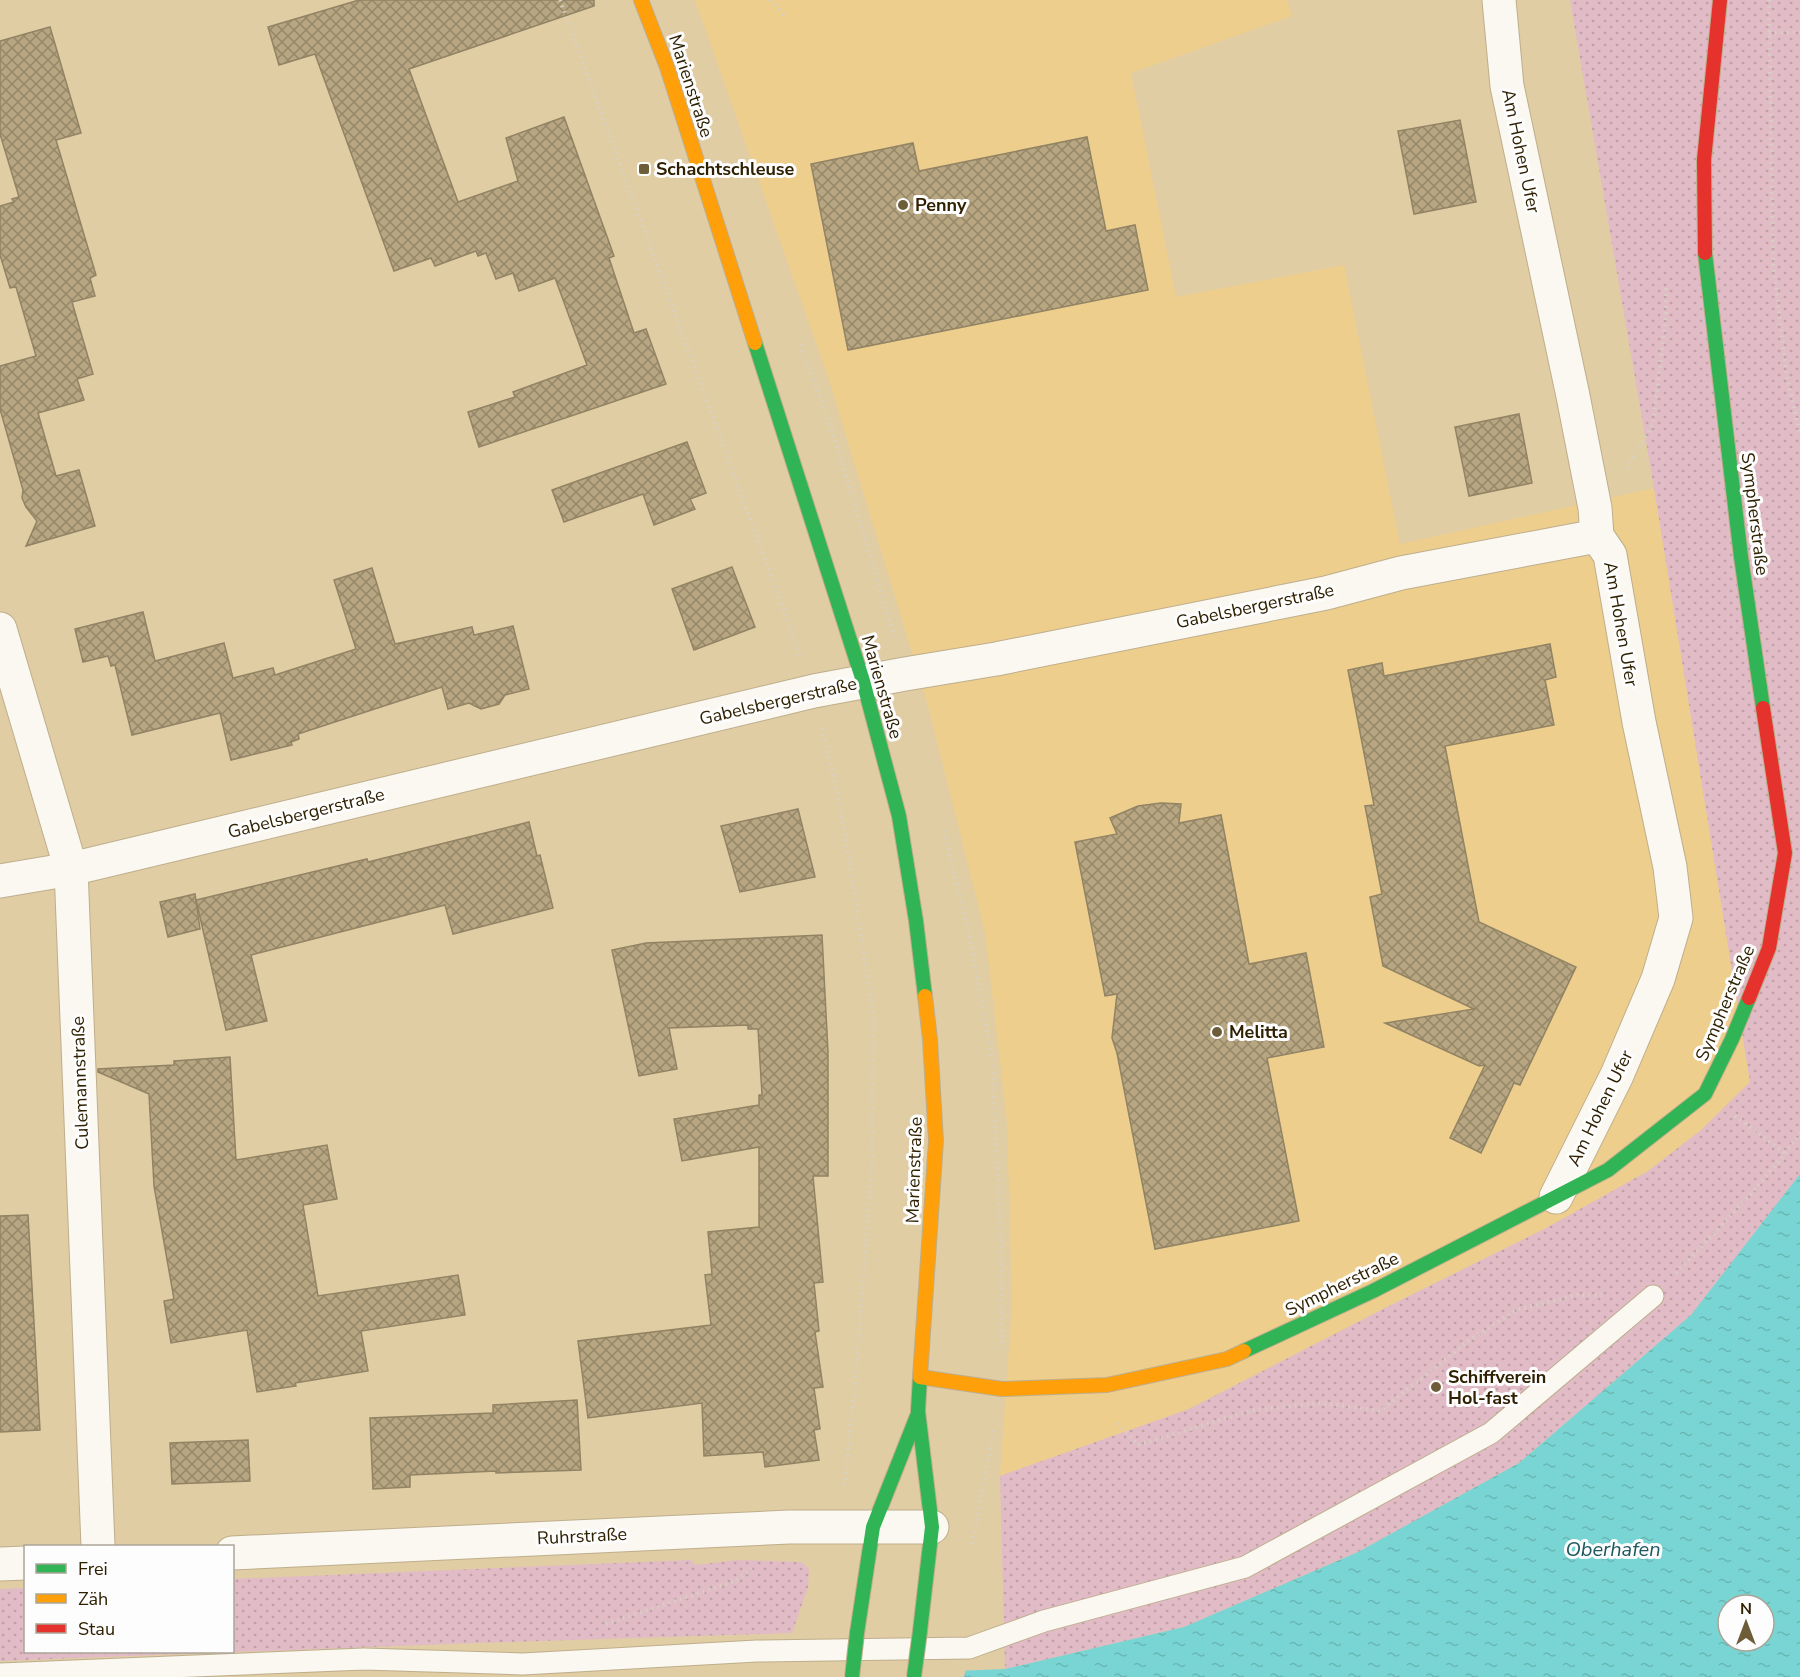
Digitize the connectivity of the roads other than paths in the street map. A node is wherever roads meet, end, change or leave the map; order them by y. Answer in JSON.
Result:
{"nodes":[{"id":1,"x":641,"y":0,"type":"edge"},
{"id":2,"x":1499,"y":0,"type":"edge"},
{"id":3,"x":1720,"y":0,"type":"edge"},
{"id":4,"x":1597,"y":536,"type":"junction"},
{"id":5,"x":0,"y":629,"type":"edge"},
{"id":6,"x":863,"y":681,"type":"junction"},
{"id":7,"x":71,"y":869,"type":"junction"},
{"id":8,"x":0,"y":881,"type":"edge"},
{"id":9,"x":1556,"y":1197,"type":"junction"},
{"id":10,"x":1653,"y":1296,"type":"road end"},
{"id":11,"x":920,"y":1377,"type":"junction"},
{"id":12,"x":918,"y":1411,"type":"junction"},
{"id":13,"x":873,"y":1527,"type":"junction"},
{"id":14,"x":932,"y":1527,"type":"junction"},
{"id":15,"x":98,"y":1545,"type":"edge"},
{"id":16,"x":234,"y":1553,"type":"edge"},
{"id":17,"x":24,"y":1563,"type":"edge"},
{"id":18,"x":0,"y":1564,"type":"edge"},
{"id":19,"x":0,"y":1674,"type":"edge"},
{"id":20,"x":852,"y":1677,"type":"edge"},
{"id":21,"x":914,"y":1677,"type":"edge"}],
"edges":[{"from":1,"to":6,"type":"main road","name":"Marienstraße"},
{"from":2,"to":4,"type":"street","name":"Am Hohen Ufer"},
{"from":3,"to":9,"type":"main road","name":"Sympherstraße"},
{"from":4,"to":6,"type":"street","name":"Gabelsbergerstraße"},
{"from":4,"to":9,"type":"street","name":"Am Hohen Ufer"},
{"from":5,"to":7,"type":"street","name":"Culemannstraße"},
{"from":6,"to":7,"type":"street","name":"Gabelsbergerstraße"},
{"from":6,"to":11,"type":"main road","name":"Marienstraße"},
{"from":7,"to":8,"type":"street","name":"Gabelsbergerstraße"},
{"from":7,"to":15,"type":"street","name":"Culemannstraße"},
{"from":9,"to":11,"type":"main road","name":"Sympherstraße"},
{"from":10,"to":19,"type":"lane"},
{"from":11,"to":12,"type":"main road","name":"Marienstraße"},
{"from":12,"to":13,"type":"main road","name":"Marienstraße"},
{"from":12,"to":14,"type":"main road","name":"Marienstraße"},
{"from":13,"to":14,"type":"street","name":"Ruhrstraße"},
{"from":13,"to":16,"type":"street","name":"Ruhrstraße"},
{"from":13,"to":20,"type":"main road","name":"Marienstraße","bridge":true},
{"from":14,"to":21,"type":"main road","name":"Marienstraße","bridge":true},
{"from":17,"to":18,"type":"street"}]}
